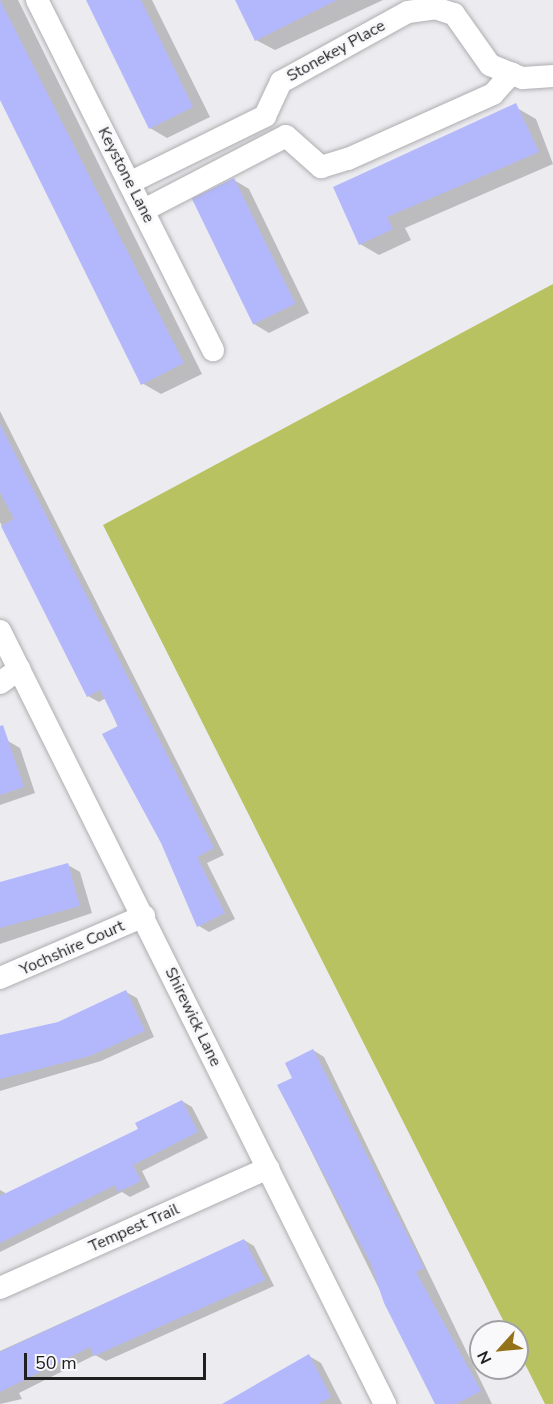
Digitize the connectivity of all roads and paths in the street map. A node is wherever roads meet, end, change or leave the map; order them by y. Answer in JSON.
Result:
{"nodes":[{"id":1,"x":38,"y":0,"type":"edge"},
{"id":2,"x":512,"y":73,"type":"junction"},
{"id":3,"x":553,"y":76,"type":"edge"},
{"id":4,"x":129,"y":183,"type":"junction"},
{"id":5,"x":144,"y":210,"type":"junction"},
{"id":6,"x":213,"y":350,"type":"dead end"},
{"id":7,"x":0,"y":631,"type":"edge"},
{"id":8,"x":19,"y":669,"type":"junction"},
{"id":9,"x":0,"y":683,"type":"edge"},
{"id":10,"x":144,"y":916,"type":"junction"},
{"id":11,"x":0,"y":978,"type":"edge"},
{"id":12,"x":268,"y":1168,"type":"junction"},
{"id":13,"x":0,"y":1288,"type":"edge"},
{"id":14,"x":385,"y":1404,"type":"edge"}],
"edges":[{"from":1,"to":4,"type":"street","name":"Keystone Lane"},
{"from":2,"to":3,"type":"street","name":"Stonekey Place"},
{"from":2,"to":4,"type":"street","name":"Stonekey Place"},
{"from":2,"to":5,"type":"street"},
{"from":4,"to":5,"type":"street","name":"Keystone Lane"},
{"from":5,"to":6,"type":"street","name":"Keystone Lane"},
{"from":7,"to":8,"type":"street","name":"Shirewick Lane"},
{"from":8,"to":9,"type":"street"},
{"from":8,"to":10,"type":"street","name":"Shirewick Lane"},
{"from":10,"to":11,"type":"street","name":"Yochshire Court"},
{"from":10,"to":12,"type":"street","name":"Shirewick Lane"},
{"from":12,"to":13,"type":"street","name":"Tempest Trail"},
{"from":12,"to":14,"type":"street","name":"Shirewick Lane"}]}
